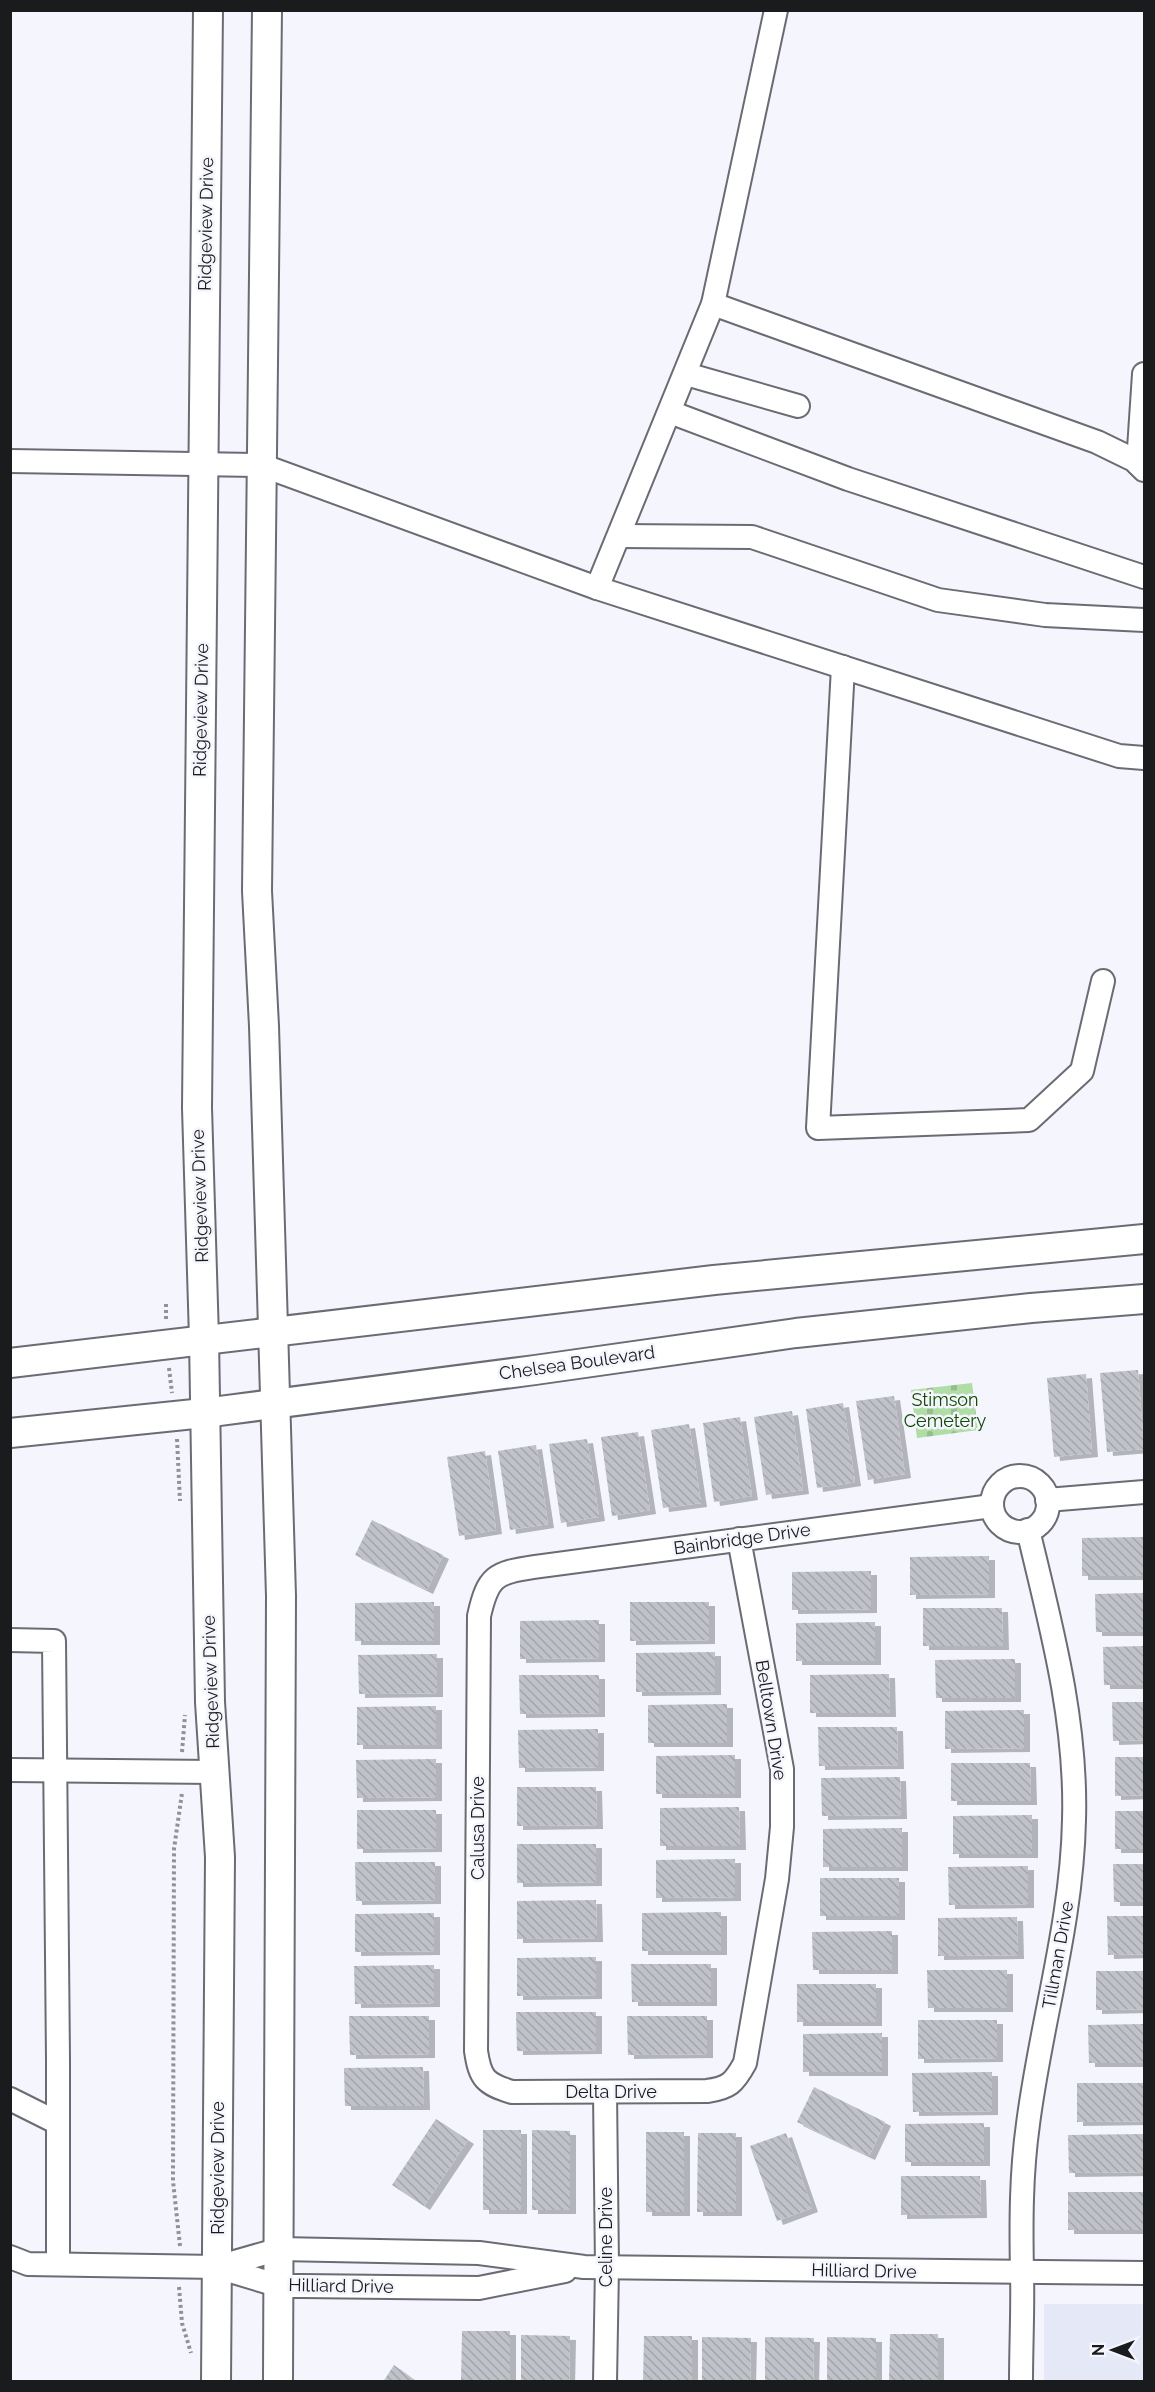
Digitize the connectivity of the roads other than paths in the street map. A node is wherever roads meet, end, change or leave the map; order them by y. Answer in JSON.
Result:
{"nodes":[{"id":1,"x":208,"y":10,"type":"edge"},
{"id":2,"x":267,"y":10,"type":"edge"},
{"id":3,"x":776,"y":10,"type":"edge"},
{"id":4,"x":713,"y":304,"type":"junction"},
{"id":5,"x":686,"y":374,"type":"junction"},
{"id":6,"x":1144,"y":374,"type":"edge"},
{"id":7,"x":798,"y":406,"type":"dead end"},
{"id":8,"x":670,"y":412,"type":"junction"},
{"id":9,"x":10,"y":461,"type":"edge"},
{"id":10,"x":204,"y":465,"type":"junction"},
{"id":11,"x":261,"y":465,"type":"junction"},
{"id":12,"x":1142,"y":467,"type":"edge"},
{"id":13,"x":620,"y":536,"type":"junction"},
{"id":14,"x":1144,"y":577,"type":"edge"},
{"id":15,"x":597,"y":588,"type":"junction"},
{"id":16,"x":1144,"y":620,"type":"edge"},
{"id":17,"x":843,"y":667,"type":"junction"},
{"id":18,"x":1144,"y":758,"type":"edge"},
{"id":19,"x":1103,"y":981,"type":"dead end"},
{"id":20,"x":1144,"y":1239,"type":"edge"},
{"id":21,"x":1144,"y":1299,"type":"edge"},
{"id":22,"x":273,"y":1331,"type":"junction"},
{"id":23,"x":204,"y":1338,"type":"junction"},
{"id":24,"x":10,"y":1363,"type":"edge"},
{"id":25,"x":276,"y":1403,"type":"junction"},
{"id":26,"x":204,"y":1413,"type":"junction"},
{"id":27,"x":10,"y":1432,"type":"edge"},
{"id":28,"x":1144,"y":1492,"type":"edge"},
{"id":29,"x":1047,"y":1500,"type":"junction"},
{"id":30,"x":992,"y":1506,"type":"junction"},
{"id":31,"x":1028,"y":1530,"type":"junction"},
{"id":32,"x":739,"y":1539,"type":"junction"},
{"id":33,"x":494,"y":1578,"type":"joint"},
{"id":34,"x":10,"y":1640,"type":"edge"},
{"id":35,"x":10,"y":1770,"type":"edge"},
{"id":36,"x":56,"y":1770,"type":"junction"},
{"id":37,"x":215,"y":1772,"type":"junction"},
{"id":38,"x":738,"y":2077,"type":"joint"},
{"id":39,"x":484,"y":2079,"type":"joint"},
{"id":40,"x":605,"y":2092,"type":"junction"},
{"id":41,"x":10,"y":2099,"type":"edge"},
{"id":42,"x":58,"y":2123,"type":"junction"},
{"id":43,"x":280,"y":2249,"type":"junction"},
{"id":44,"x":10,"y":2257,"type":"edge"},
{"id":45,"x":58,"y":2264,"type":"junction"},
{"id":46,"x":217,"y":2267,"type":"junction"},
{"id":47,"x":584,"y":2267,"type":"junction"},
{"id":48,"x":607,"y":2267,"type":"junction"},
{"id":49,"x":1022,"y":2273,"type":"junction"},
{"id":50,"x":1144,"y":2273,"type":"edge"},
{"id":51,"x":280,"y":2286,"type":"junction"},
{"id":52,"x":216,"y":2382,"type":"edge"},
{"id":53,"x":278,"y":2382,"type":"edge"},
{"id":54,"x":605,"y":2382,"type":"edge"},
{"id":55,"x":1021,"y":2382,"type":"edge"}],
"edges":[{"from":1,"to":10,"type":"main road","name":"Ridgeview Drive"},
{"from":2,"to":11,"type":"main road"},
{"from":3,"to":4,"type":"street"},
{"from":4,"to":5,"type":"street"},
{"from":4,"to":12,"type":"street"},
{"from":5,"to":7,"type":"street"},
{"from":5,"to":8,"type":"street"},
{"from":6,"to":12,"type":"street"},
{"from":8,"to":13,"type":"street"},
{"from":8,"to":14,"type":"street"},
{"from":9,"to":10,"type":"street"},
{"from":10,"to":11,"type":"street"},
{"from":10,"to":23,"type":"main road","name":"Ridgeview Drive"},
{"from":11,"to":15,"type":"street"},
{"from":11,"to":22,"type":"main road"},
{"from":13,"to":15,"type":"street"},
{"from":13,"to":16,"type":"street"},
{"from":15,"to":17,"type":"street"},
{"from":17,"to":18,"type":"street"},
{"from":17,"to":19,"type":"street"},
{"from":20,"to":22,"type":"main road"},
{"from":21,"to":25,"type":"main road","name":"Chelsea Boulevard"},
{"from":22,"to":23,"type":"main road"},
{"from":22,"to":25,"type":"main road"},
{"from":23,"to":24,"type":"main road"},
{"from":23,"to":26,"type":"main road","name":"Ridgeview Drive"},
{"from":25,"to":26,"type":"main road","name":"Chelsea Boulevard"},
{"from":25,"to":43,"type":"main road"},
{"from":26,"to":27,"type":"main road","name":"Chelsea Boulevard"},
{"from":26,"to":37,"type":"main road","name":"Ridgeview Drive"},
{"from":28,"to":29,"type":"street"},
{"from":29,"to":30,"type":"street"},
{"from":29,"to":31,"type":"street"},
{"from":30,"to":31,"type":"street"},
{"from":30,"to":32,"type":"street","name":"Bainbridge Drive"},
{"from":31,"to":49,"type":"street","name":"Tillman Drive"},
{"from":32,"to":33,"type":"street","name":"Bainbridge Drive"},
{"from":32,"to":38,"type":"street","name":"Belltown Drive"},
{"from":33,"to":39,"type":"street","name":"Calusa Drive"},
{"from":34,"to":36,"type":"street"},
{"from":35,"to":36,"type":"street"},
{"from":36,"to":37,"type":"street"},
{"from":36,"to":42,"type":"street"},
{"from":37,"to":46,"type":"main road","name":"Ridgeview Drive"},
{"from":38,"to":40,"type":"street","name":"Delta Drive"},
{"from":39,"to":40,"type":"street","name":"Delta Drive"},
{"from":40,"to":48,"type":"street","name":"Celine Drive"},
{"from":41,"to":42,"type":"street"},
{"from":42,"to":45,"type":"street"},
{"from":43,"to":46,"type":"street","name":"Hilliard Drive"},
{"from":43,"to":47,"type":"street","name":"Hilliard Drive"},
{"from":43,"to":51,"type":"main road"},
{"from":44,"to":45,"type":"street"},
{"from":45,"to":46,"type":"street"},
{"from":46,"to":51,"type":"street","name":"Hilliard Drive"},
{"from":46,"to":52,"type":"main road","name":"Ridgeview Drive"},
{"from":47,"to":48,"type":"street","name":"Hilliard Drive"},
{"from":47,"to":51,"type":"street","name":"Hilliard Drive"},
{"from":48,"to":49,"type":"street","name":"Hilliard Drive"},
{"from":48,"to":54,"type":"street","name":"Celine Drive"},
{"from":49,"to":50,"type":"street","name":"Hilliard Drive"},
{"from":49,"to":55,"type":"street","name":"Tillman Drive"},
{"from":51,"to":53,"type":"main road"}]}
